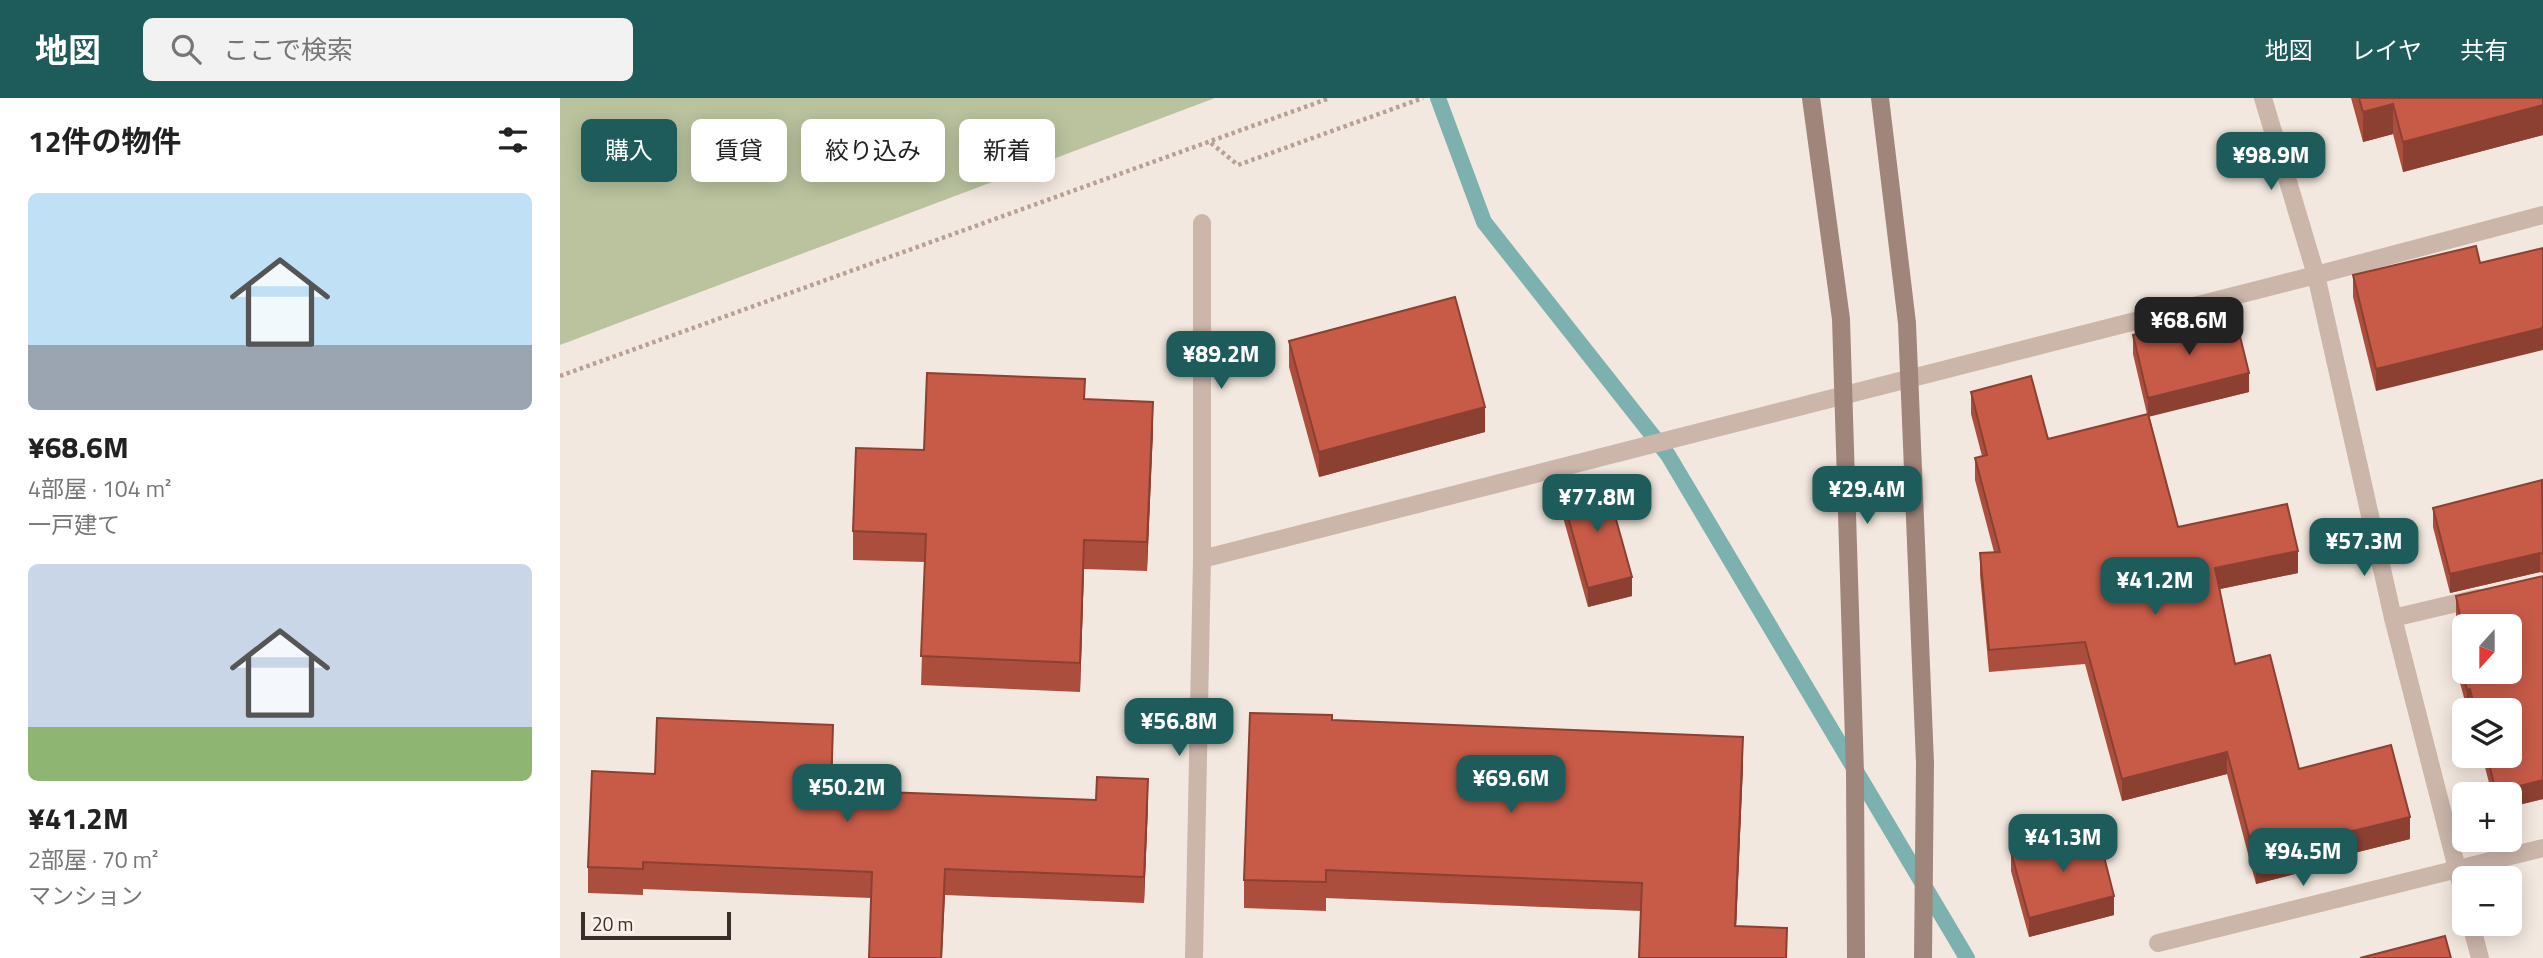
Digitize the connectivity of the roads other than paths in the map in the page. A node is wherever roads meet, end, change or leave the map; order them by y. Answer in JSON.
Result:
{"nodes":[{"id":1,"x":1811,"y":98,"type":"edge"},
{"id":2,"x":1880,"y":98,"type":"edge"},
{"id":3,"x":2263,"y":98,"type":"edge"},
{"id":4,"x":2543,"y":215,"type":"edge"},
{"id":5,"x":1202,"y":223,"type":"dead end"},
{"id":6,"x":2316,"y":275,"type":"junction"},
{"id":7,"x":1202,"y":559,"type":"junction"},
{"id":8,"x":2493,"y":594,"type":"edge"},
{"id":9,"x":2393,"y":618,"type":"junction"},
{"id":10,"x":2543,"y":848,"type":"edge"},
{"id":11,"x":2456,"y":866,"type":"edge"},
{"id":12,"x":2473,"y":866,"type":"edge"},
{"id":13,"x":2452,"y":871,"type":"edge"},
{"id":14,"x":2474,"y":936,"type":"edge"},
{"id":15,"x":2158,"y":943,"type":"dead end"},
{"id":16,"x":1194,"y":958,"type":"edge"},
{"id":17,"x":1856,"y":958,"type":"edge"},
{"id":18,"x":1923,"y":958,"type":"edge"},
{"id":19,"x":2480,"y":958,"type":"edge"}],
"edges":[{"from":1,"to":17,"type":"street","bridge":true},
{"from":2,"to":18,"type":"street","bridge":true},
{"from":3,"to":6,"type":"street"},
{"from":4,"to":6,"type":"street"},
{"from":5,"to":7,"type":"street"},
{"from":6,"to":7,"type":"street"},
{"from":6,"to":9,"type":"street"},
{"from":7,"to":16,"type":"street"},
{"from":8,"to":9,"type":"street"},
{"from":9,"to":11,"type":"street"},
{"from":10,"to":12,"type":"street"},
{"from":13,"to":15,"type":"street"},
{"from":14,"to":19,"type":"street"}]}
